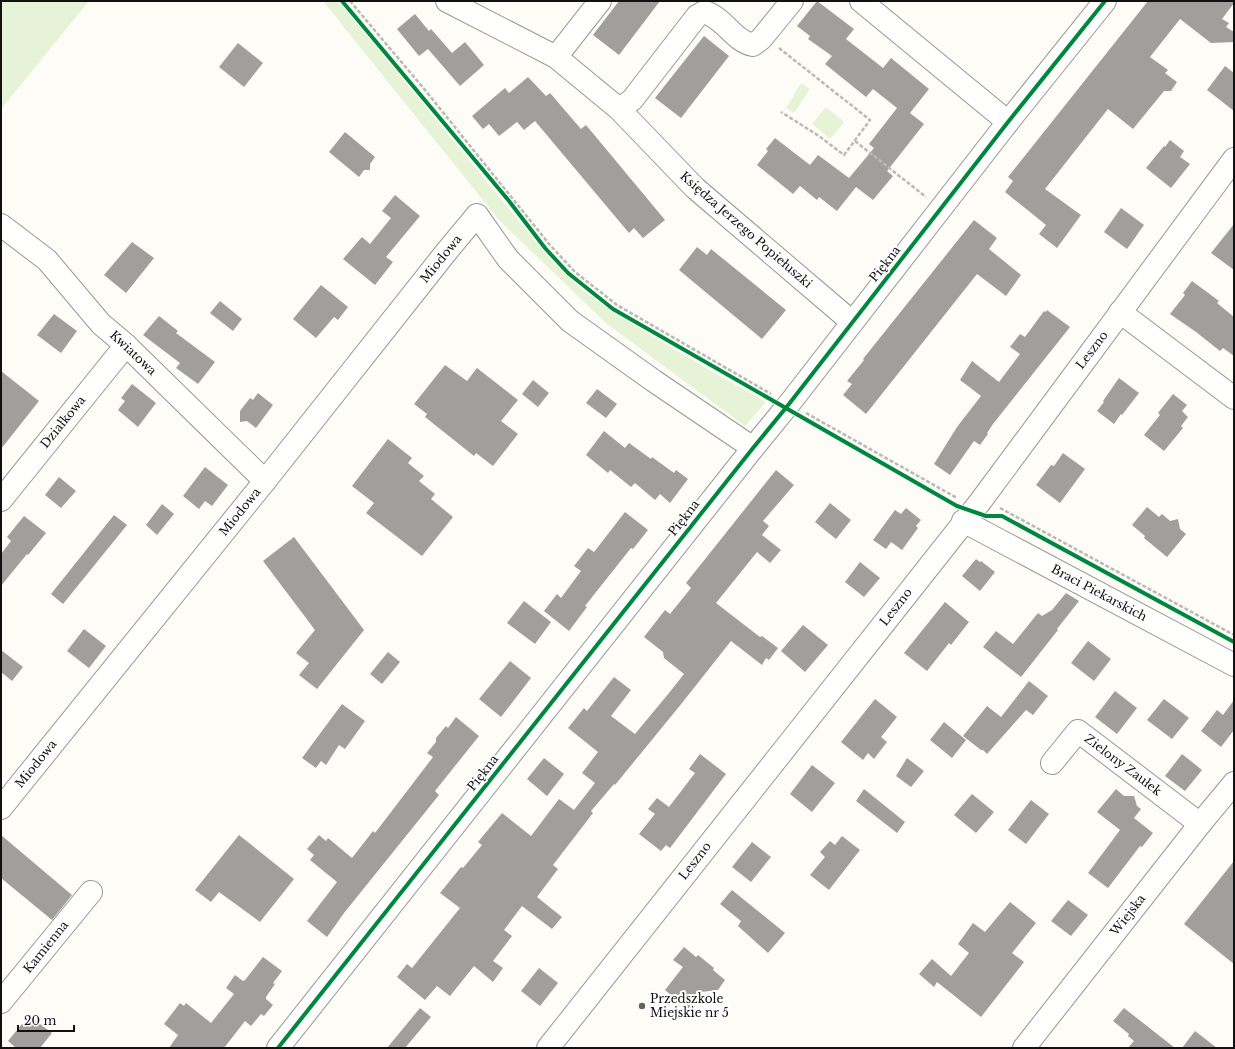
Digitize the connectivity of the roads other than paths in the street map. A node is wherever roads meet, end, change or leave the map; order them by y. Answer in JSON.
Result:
{"nodes":[{"id":1,"x":447,"y":1,"type":"edge"},
{"id":2,"x":600,"y":1,"type":"edge"},
{"id":3,"x":792,"y":1,"type":"edge"},
{"id":4,"x":861,"y":1,"type":"edge"},
{"id":5,"x":1105,"y":1,"type":"edge"},
{"id":6,"x":703,"y":6,"type":"edge"},
{"id":7,"x":556,"y":57,"type":"junction"},
{"id":8,"x":619,"y":109,"type":"junction"},
{"id":9,"x":1008,"y":122,"type":"junction"},
{"id":10,"x":1234,"y":159,"type":"edge"},
{"id":11,"x":1227,"y":183,"type":"edge"},
{"id":12,"x":1,"y":226,"type":"edge"},
{"id":13,"x":1120,"y":312,"type":"junction"},
{"id":14,"x":852,"y":322,"type":"junction"},
{"id":15,"x":126,"y":345,"type":"junction"},
{"id":16,"x":1234,"y":398,"type":"edge"},
{"id":17,"x":753,"y":448,"type":"junction"},
{"id":18,"x":265,"y":481,"type":"junction"},
{"id":19,"x":1,"y":500,"type":"edge"},
{"id":20,"x":963,"y":521,"type":"junction"},
{"id":21,"x":1234,"y":665,"type":"edge"},
{"id":22,"x":1052,"y":763,"type":"dead end"},
{"id":23,"x":1234,"y":783,"type":"edge"},
{"id":24,"x":1,"y":808,"type":"edge"},
{"id":25,"x":1200,"y":824,"type":"junction"},
{"id":26,"x":91,"y":892,"type":"dead end"},
{"id":27,"x":1,"y":1002,"type":"edge"},
{"id":28,"x":278,"y":1048,"type":"edge"},
{"id":29,"x":548,"y":1048,"type":"edge"},
{"id":30,"x":1024,"y":1048,"type":"edge"}],
"edges":[{"from":1,"to":7,"type":"street","name":"Księdza Jerzego Popiełuszki"},
{"from":2,"to":7,"type":"street"},
{"from":3,"to":6,"type":"street"},
{"from":4,"to":9,"type":"street"},
{"from":5,"to":9,"type":"street","name":"Piękna"},
{"from":6,"to":8,"type":"street"},
{"from":7,"to":8,"type":"street","name":"Księdza Jerzego Popiełuszki"},
{"from":8,"to":14,"type":"street","name":"Księdza Jerzego Popiełuszki"},
{"from":9,"to":14,"type":"street","name":"Piękna"},
{"from":10,"to":11,"type":"street","name":"Leszno"},
{"from":11,"to":13,"type":"street","name":"Leszno"},
{"from":12,"to":15,"type":"street","name":"Kwiatowa"},
{"from":13,"to":16,"type":"street"},
{"from":13,"to":20,"type":"street","name":"Leszno"},
{"from":14,"to":17,"type":"street","name":"Piękna"},
{"from":15,"to":18,"type":"street","name":"Kwiatowa"},
{"from":15,"to":19,"type":"street","name":"Działkowa"},
{"from":17,"to":18,"type":"street","name":"Miodowa"},
{"from":17,"to":28,"type":"street","name":"Piękna"},
{"from":18,"to":24,"type":"street","name":"Miodowa"},
{"from":20,"to":21,"type":"street","name":"Braci Piekarskich"},
{"from":20,"to":29,"type":"street","name":"Leszno"},
{"from":22,"to":25,"type":"street","name":"Zielony Zaułek"},
{"from":23,"to":25,"type":"street","name":"Wiejska"},
{"from":25,"to":30,"type":"street","name":"Wiejska"},
{"from":26,"to":27,"type":"street","name":"Kamienna"}]}
